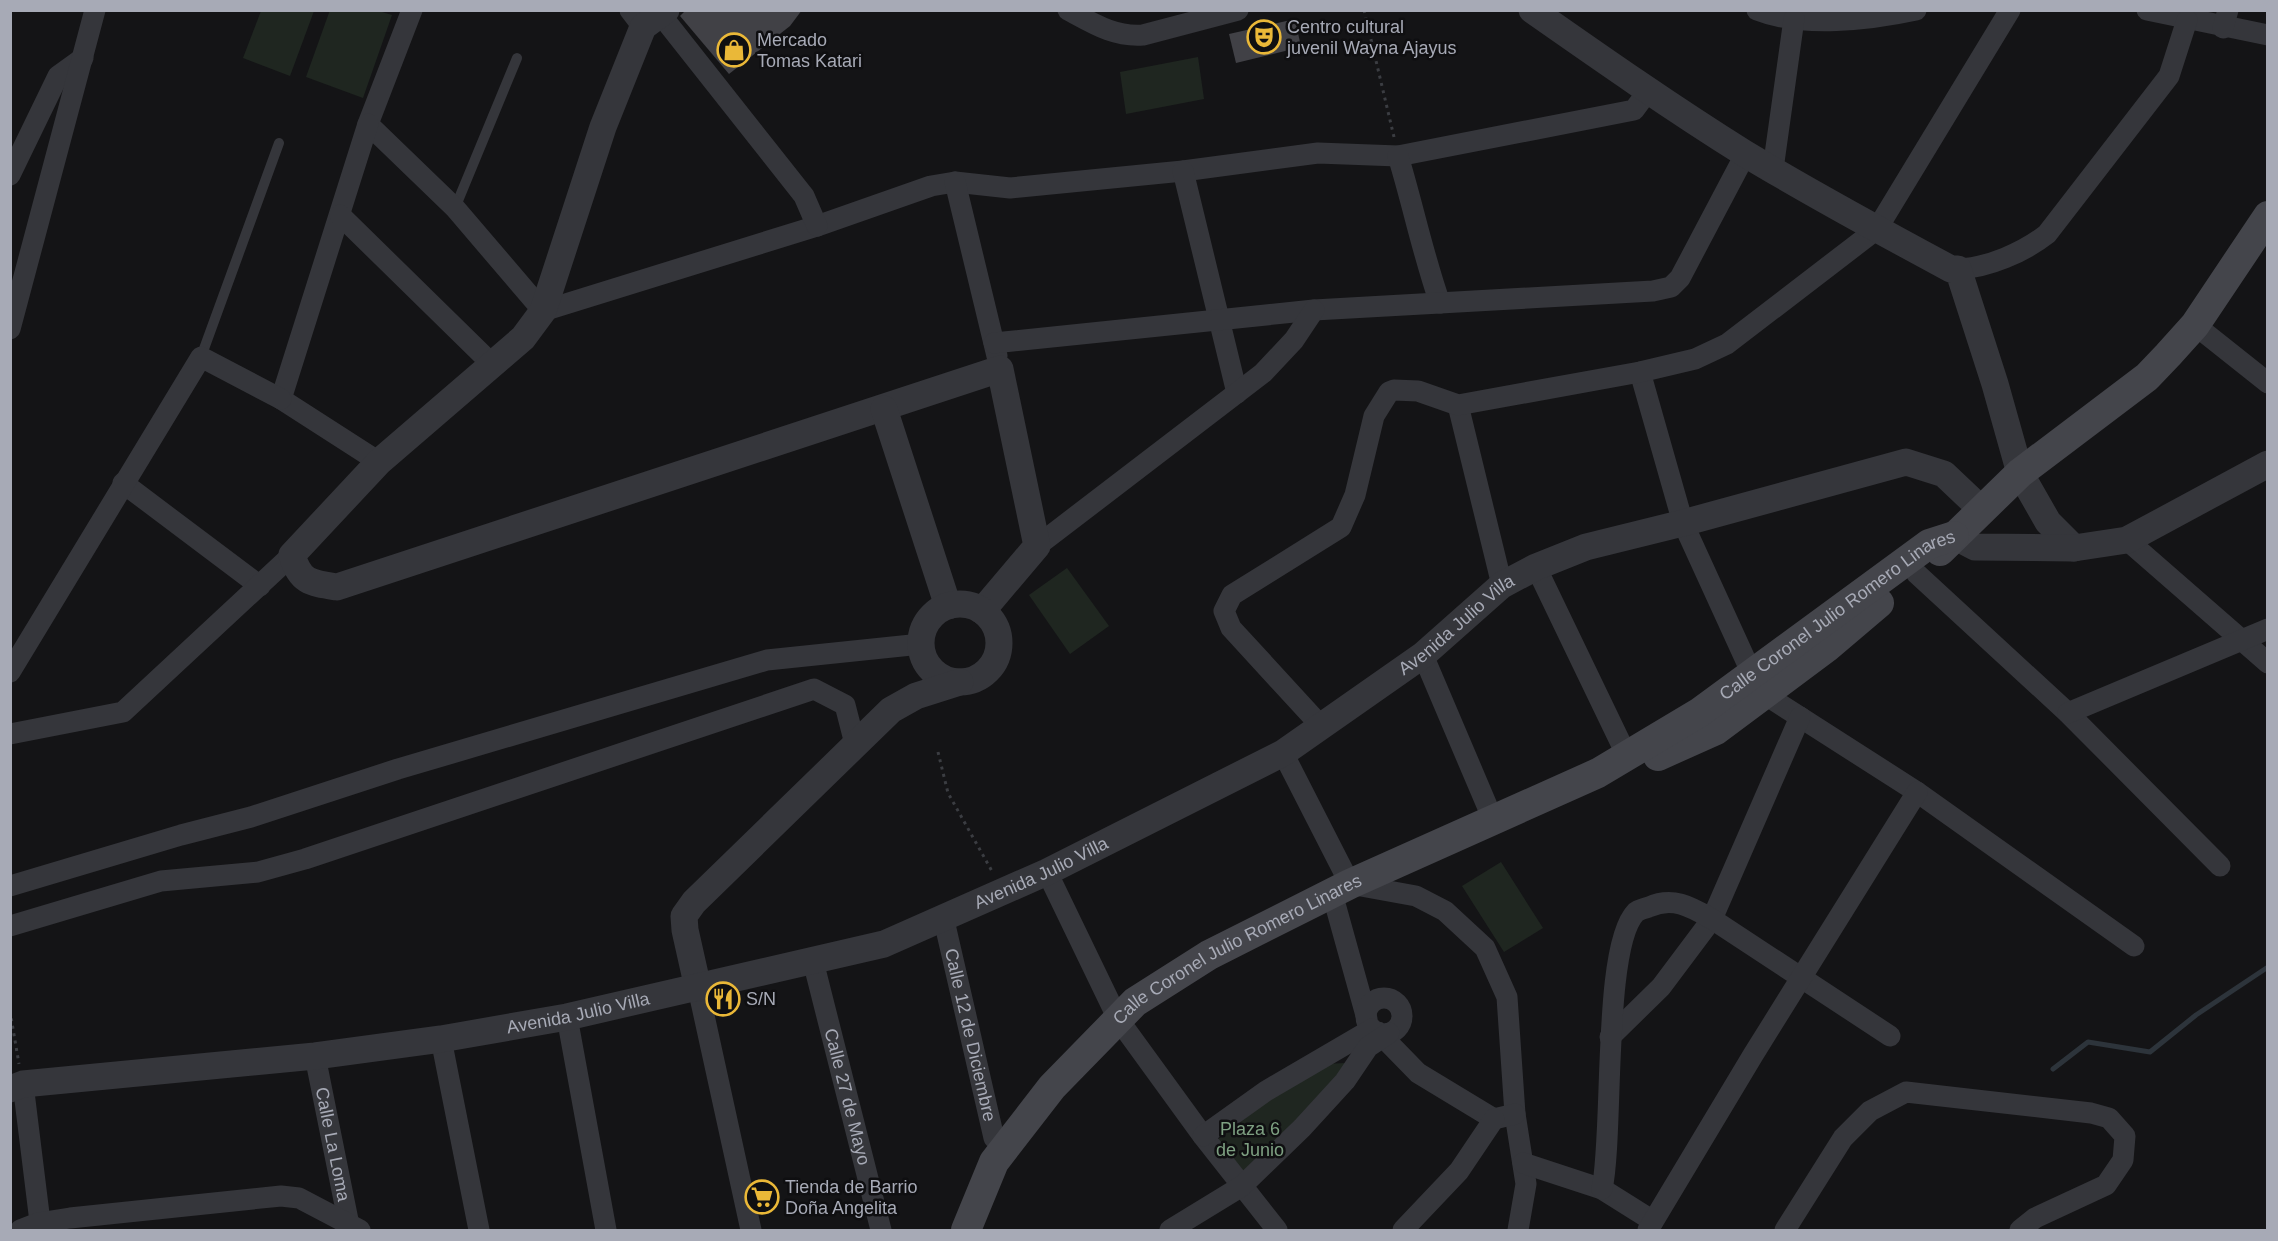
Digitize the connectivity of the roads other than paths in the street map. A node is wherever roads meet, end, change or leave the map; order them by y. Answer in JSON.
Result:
{"nodes":[{"id":1,"x":412,"y":10,"type":"edge"},
{"id":2,"x":1068,"y":10,"type":"edge"},
{"id":3,"x":1238,"y":10,"type":"edge"},
{"id":4,"x":1532,"y":10,"type":"edge"},
{"id":5,"x":1757,"y":10,"type":"edge"},
{"id":6,"x":1916,"y":10,"type":"edge"},
{"id":7,"x":2010,"y":10,"type":"edge"},
{"id":8,"x":2148,"y":10,"type":"edge"},
{"id":9,"x":92,"y":11,"type":"edge"},
{"id":10,"x":650,"y":16,"type":"edge"},
{"id":11,"x":1794,"y":19,"type":"junction"},
{"id":12,"x":2225,"y":19,"type":"edge"},
{"id":13,"x":2187,"y":20,"type":"junction"},
{"id":14,"x":2268,"y":35,"type":"edge"},
{"id":15,"x":83,"y":58,"type":"junction"},
{"id":16,"x":517,"y":58,"type":"dead end"},
{"id":17,"x":1648,"y":91,"type":"junction"},
{"id":18,"x":368,"y":124,"type":"junction"},
{"id":19,"x":279,"y":143,"type":"dead end"},
{"id":20,"x":1746,"y":153,"type":"junction"},
{"id":21,"x":1398,"y":156,"type":"junction"},
{"id":22,"x":1773,"y":169,"type":"junction"},
{"id":23,"x":1183,"y":171,"type":"junction"},
{"id":24,"x":10,"y":175,"type":"edge"},
{"id":25,"x":955,"y":182,"type":"junction"},
{"id":26,"x":455,"y":208,"type":"junction"},
{"id":27,"x":340,"y":215,"type":"junction"},
{"id":28,"x":2268,"y":216,"type":"edge"},
{"id":29,"x":817,"y":226,"type":"junction"},
{"id":30,"x":1877,"y":229,"type":"junction"},
{"id":31,"x":1958,"y":269,"type":"junction"},
{"id":32,"x":1440,"y":303,"type":"junction"},
{"id":33,"x":1314,"y":310,"type":"junction"},
{"id":34,"x":543,"y":311,"type":"junction"},
{"id":35,"x":1219,"y":320,"type":"junction"},
{"id":36,"x":2195,"y":325,"type":"junction"},
{"id":37,"x":10,"y":329,"type":"edge"},
{"id":38,"x":997,"y":356,"type":"junction"},
{"id":39,"x":201,"y":357,"type":"junction"},
{"id":40,"x":492,"y":364,"type":"junction"},
{"id":41,"x":1640,"y":372,"type":"junction"},
{"id":42,"x":2268,"y":383,"type":"edge"},
{"id":43,"x":1237,"y":393,"type":"junction"},
{"id":44,"x":281,"y":399,"type":"junction"},
{"id":45,"x":1458,"y":405,"type":"junction"},
{"id":46,"x":884,"y":409,"type":"junction"},
{"id":47,"x":379,"y":462,"type":"junction"},
{"id":48,"x":2268,"y":464,"type":"edge"},
{"id":49,"x":2020,"y":473,"type":"junction"},
{"id":50,"x":123,"y":483,"type":"junction"},
{"id":51,"x":1981,"y":509,"type":"junction"},
{"id":52,"x":1683,"y":523,"type":"junction"},
{"id":53,"x":1954,"y":536,"type":"junction"},
{"id":54,"x":2127,"y":540,"type":"junction"},
{"id":55,"x":1037,"y":546,"type":"junction"},
{"id":56,"x":2074,"y":548,"type":"junction"},
{"id":57,"x":292,"y":555,"type":"junction"},
{"id":58,"x":1536,"y":567,"type":"junction"},
{"id":59,"x":1916,"y":573,"type":"junction"},
{"id":60,"x":1502,"y":585,"type":"junction"},
{"id":61,"x":260,"y":586,"type":"junction"},
{"id":62,"x":948,"y":606,"type":"junction"},
{"id":63,"x":982,"y":612,"type":"junction"},
{"id":64,"x":2268,"y":629,"type":"edge"},
{"id":65,"x":2241,"y":642,"type":"junction"},
{"id":66,"x":922,"y":651,"type":"junction"},
{"id":67,"x":1423,"y":655,"type":"junction"},
{"id":68,"x":2268,"y":663,"type":"edge"},
{"id":69,"x":10,"y":672,"type":"edge"},
{"id":70,"x":960,"y":682,"type":"junction"},
{"id":71,"x":1758,"y":684,"type":"junction"},
{"id":72,"x":891,"y":710,"type":"junction"},
{"id":73,"x":2068,"y":713,"type":"junction"},
{"id":74,"x":1800,"y":717,"type":"junction"},
{"id":75,"x":1321,"y":726,"type":"junction"},
{"id":76,"x":10,"y":734,"type":"edge"},
{"id":77,"x":855,"y":744,"type":"junction"},
{"id":78,"x":1283,"y":753,"type":"junction"},
{"id":79,"x":1627,"y":756,"type":"junction"},
{"id":80,"x":1598,"y":773,"type":"junction"},
{"id":81,"x":1917,"y":792,"type":"junction"},
{"id":82,"x":1494,"y":822,"type":"junction"},
{"id":83,"x":2220,"y":866,"type":"dead end"},
{"id":84,"x":1047,"y":872,"type":"junction"},
{"id":85,"x":10,"y":886,"type":"edge"},
{"id":86,"x":1341,"y":889,"type":"junction"},
{"id":87,"x":943,"y":916,"type":"junction"},
{"id":88,"x":1712,"y":919,"type":"junction"},
{"id":89,"x":10,"y":926,"type":"edge"},
{"id":90,"x":2134,"y":946,"type":"dead end"},
{"id":91,"x":813,"y":961,"type":"junction"},
{"id":92,"x":1802,"y":976,"type":"junction"},
{"id":93,"x":1358,"y":987,"type":"junction"},
{"id":94,"x":698,"y":988,"type":"junction"},
{"id":95,"x":1382,"y":998,"type":"junction"},
{"id":96,"x":567,"y":1017,"type":"junction"},
{"id":97,"x":1118,"y":1019,"type":"junction"},
{"id":98,"x":1378,"y":1030,"type":"junction"},
{"id":99,"x":1610,"y":1036,"type":"junction"},
{"id":100,"x":1890,"y":1036,"type":"dead end"},
{"id":101,"x":441,"y":1039,"type":"junction"},
{"id":102,"x":315,"y":1056,"type":"junction"},
{"id":103,"x":16,"y":1086,"type":"edge"},
{"id":104,"x":1515,"y":1114,"type":"junction"},
{"id":105,"x":1494,"y":1119,"type":"junction"},
{"id":106,"x":1203,"y":1136,"type":"junction"},
{"id":107,"x":1004,"y":1149,"type":"junction"},
{"id":108,"x":1523,"y":1163,"type":"junction"},
{"id":109,"x":1242,"y":1186,"type":"junction"},
{"id":110,"x":1602,"y":1189,"type":"junction"},
{"id":111,"x":1651,"y":1226,"type":"edge"},
{"id":112,"x":33,"y":1228,"type":"edge"},
{"id":113,"x":352,"y":1228,"type":"edge"},
{"id":114,"x":479,"y":1230,"type":"edge"},
{"id":115,"x":606,"y":1230,"type":"edge"},
{"id":116,"x":751,"y":1230,"type":"edge"},
{"id":117,"x":881,"y":1230,"type":"edge"},
{"id":118,"x":966,"y":1230,"type":"edge"},
{"id":119,"x":1170,"y":1230,"type":"edge"},
{"id":120,"x":1277,"y":1230,"type":"edge"},
{"id":121,"x":1404,"y":1230,"type":"edge"},
{"id":122,"x":1518,"y":1230,"type":"edge"},
{"id":123,"x":1785,"y":1230,"type":"edge"},
{"id":124,"x":2020,"y":1230,"type":"edge"}],
"edges":[{"from":1,"to":18,"type":"street"},
{"from":2,"to":3,"type":"street"},
{"from":4,"to":17,"type":"street"},
{"from":5,"to":11,"type":"street"},
{"from":6,"to":11,"type":"street"},
{"from":7,"to":30,"type":"street"},
{"from":8,"to":13,"type":"street"},
{"from":9,"to":15,"type":"street"},
{"from":10,"to":29,"type":"street"},
{"from":10,"to":34,"type":"street"},
{"from":11,"to":22,"type":"street"},
{"from":12,"to":13,"type":"street"},
{"from":12,"to":14,"type":"street"},
{"from":13,"to":31,"type":"street"},
{"from":15,"to":24,"type":"street"},
{"from":15,"to":37,"type":"street"},
{"from":16,"to":26,"type":"lane"},
{"from":17,"to":20,"type":"street"},
{"from":17,"to":21,"type":"street"},
{"from":18,"to":26,"type":"street"},
{"from":18,"to":27,"type":"street"},
{"from":19,"to":39,"type":"lane"},
{"from":20,"to":22,"type":"street"},
{"from":20,"to":32,"type":"street"},
{"from":21,"to":23,"type":"street"},
{"from":21,"to":32,"type":"street"},
{"from":22,"to":30,"type":"street"},
{"from":23,"to":25,"type":"street"},
{"from":23,"to":35,"type":"street"},
{"from":25,"to":29,"type":"street"},
{"from":25,"to":38,"type":"street"},
{"from":26,"to":34,"type":"street"},
{"from":27,"to":40,"type":"street"},
{"from":27,"to":44,"type":"street"},
{"from":28,"to":36,"type":"main road"},
{"from":29,"to":34,"type":"street"},
{"from":30,"to":31,"type":"street"},
{"from":30,"to":41,"type":"street"},
{"from":31,"to":49,"type":"street"},
{"from":32,"to":33,"type":"street"},
{"from":33,"to":35,"type":"street"},
{"from":33,"to":43,"type":"street"},
{"from":34,"to":40,"type":"street"},
{"from":35,"to":38,"type":"street"},
{"from":35,"to":43,"type":"street"},
{"from":36,"to":42,"type":"street"},
{"from":36,"to":49,"type":"main road"},
{"from":38,"to":46,"type":"street"},
{"from":38,"to":55,"type":"street"},
{"from":39,"to":44,"type":"street"},
{"from":39,"to":50,"type":"street"},
{"from":40,"to":47,"type":"street"},
{"from":41,"to":45,"type":"street"},
{"from":41,"to":52,"type":"street"},
{"from":43,"to":55,"type":"street"},
{"from":44,"to":47,"type":"street"},
{"from":45,"to":60,"type":"street"},
{"from":45,"to":75,"type":"street"},
{"from":46,"to":57,"type":"street"},
{"from":46,"to":62,"type":"street"},
{"from":47,"to":57,"type":"street"},
{"from":48,"to":54,"type":"street"},
{"from":49,"to":51,"type":"main road"},
{"from":49,"to":56,"type":"street"},
{"from":50,"to":61,"type":"street"},
{"from":50,"to":69,"type":"street"},
{"from":51,"to":52,"type":"street","name":"Avenida Julio Villa"},
{"from":51,"to":53,"type":"main road"},
{"from":52,"to":58,"type":"street","name":"Avenida Julio Villa"},
{"from":52,"to":71,"type":"street"},
{"from":53,"to":56,"type":"street"},
{"from":53,"to":59,"type":"main road","name":"Calle Coronel Julio Romero Linares"},
{"from":53,"to":71,"type":"main road","name":"Calle Coronel Julio Romero Linares"},
{"from":54,"to":56,"type":"street"},
{"from":54,"to":65,"type":"street"},
{"from":55,"to":63,"type":"street"},
{"from":57,"to":61,"type":"street"},
{"from":58,"to":60,"type":"street","name":"Avenida Julio Villa"},
{"from":58,"to":79,"type":"street"},
{"from":59,"to":71,"type":"main road","name":"Calle Coronel Julio Romero Linares"},
{"from":59,"to":73,"type":"street"},
{"from":60,"to":67,"type":"street","name":"Avenida Julio Villa"},
{"from":61,"to":76,"type":"street"},
{"from":62,"to":63,"type":"street"},
{"from":62,"to":66,"type":"street"},
{"from":63,"to":70,"type":"street"},
{"from":64,"to":65,"type":"street"},
{"from":65,"to":68,"type":"street"},
{"from":65,"to":73,"type":"street"},
{"from":66,"to":70,"type":"street"},
{"from":66,"to":72,"type":"street"},
{"from":66,"to":85,"type":"street"},
{"from":67,"to":75,"type":"street","name":"Avenida Julio Villa"},
{"from":67,"to":82,"type":"street"},
{"from":70,"to":72,"type":"street"},
{"from":71,"to":74,"type":"street"},
{"from":71,"to":79,"type":"main road","name":"Calle Coronel Julio Romero Linares"},
{"from":71,"to":80,"type":"main road","name":"Calle Coronel Julio Romero Linares"},
{"from":72,"to":77,"type":"street"},
{"from":73,"to":83,"type":"street"},
{"from":74,"to":81,"type":"street"},
{"from":74,"to":88,"type":"street"},
{"from":75,"to":78,"type":"street","name":"Avenida Julio Villa"},
{"from":77,"to":89,"type":"street"},
{"from":77,"to":94,"type":"street"},
{"from":78,"to":84,"type":"street","name":"Avenida Julio Villa"},
{"from":78,"to":86,"type":"street"},
{"from":79,"to":80,"type":"main road","name":"Calle Coronel Julio Romero Linares"},
{"from":80,"to":82,"type":"main road","name":"Calle Coronel Julio Romero Linares"},
{"from":81,"to":90,"type":"street"},
{"from":81,"to":92,"type":"street"},
{"from":82,"to":86,"type":"main road","name":"Calle Coronel Julio Romero Linares"},
{"from":84,"to":87,"type":"street","name":"Avenida Julio Villa"},
{"from":84,"to":97,"type":"street"},
{"from":86,"to":93,"type":"street"},
{"from":86,"to":97,"type":"main road","name":"Calle Coronel Julio Romero Linares"},
{"from":86,"to":104,"type":"street"},
{"from":87,"to":91,"type":"street","name":"Avenida Julio Villa"},
{"from":87,"to":107,"type":"street","name":"Calle 12 de Diciembre"},
{"from":88,"to":92,"type":"street"},
{"from":88,"to":99,"type":"street"},
{"from":88,"to":99,"type":"street"},
{"from":91,"to":94,"type":"street","name":"Avenida Julio Villa"},
{"from":91,"to":117,"type":"street","name":"Calle 27 de Mayo"},
{"from":92,"to":100,"type":"street"},
{"from":92,"to":111,"type":"street"},
{"from":93,"to":95,"type":"street"},
{"from":93,"to":98,"type":"street"},
{"from":94,"to":96,"type":"street","name":"Avenida Julio Villa"},
{"from":94,"to":116,"type":"street"},
{"from":95,"to":98,"type":"street"},
{"from":95,"to":98,"type":"street"},
{"from":96,"to":101,"type":"street","name":"Avenida Julio Villa"},
{"from":96,"to":115,"type":"street"},
{"from":97,"to":106,"type":"street"},
{"from":97,"to":107,"type":"main road","name":"Calle Coronel Julio Romero Linares"},
{"from":98,"to":105,"type":"street"},
{"from":98,"to":106,"type":"street"},
{"from":98,"to":109,"type":"street"},
{"from":99,"to":110,"type":"street"},
{"from":101,"to":102,"type":"street","name":"Avenida Julio Villa"},
{"from":101,"to":114,"type":"street"},
{"from":102,"to":103,"type":"street","name":"Avenida Julio Villa"},
{"from":102,"to":113,"type":"street","name":"Calle La Loma"},
{"from":103,"to":112,"type":"street"},
{"from":104,"to":105,"type":"street"},
{"from":104,"to":108,"type":"street"},
{"from":105,"to":121,"type":"street"},
{"from":106,"to":109,"type":"street"},
{"from":107,"to":118,"type":"main road","name":"Calle Coronel Julio Romero Linares"},
{"from":108,"to":110,"type":"street"},
{"from":108,"to":122,"type":"street"},
{"from":109,"to":119,"type":"street"},
{"from":109,"to":120,"type":"street"},
{"from":110,"to":111,"type":"street"},
{"from":112,"to":113,"type":"street"},
{"from":123,"to":124,"type":"street"}]}
